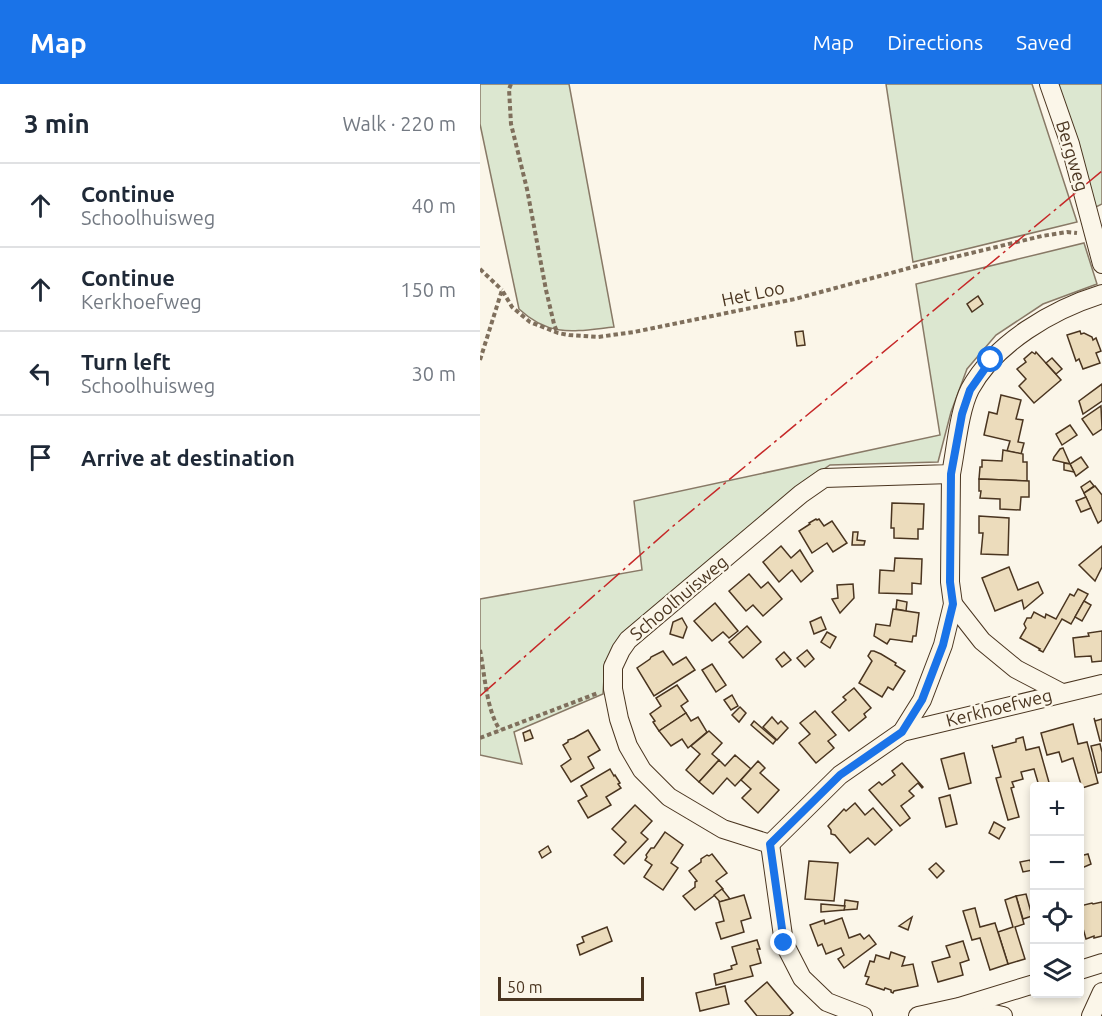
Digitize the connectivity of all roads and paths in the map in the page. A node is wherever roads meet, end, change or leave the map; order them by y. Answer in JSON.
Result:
{"nodes":[{"id":1,"x":509,"y":84,"type":"edge"},
{"id":2,"x":1049,"y":84,"type":"edge"},
{"id":3,"x":1095,"y":236,"type":"junction"},
{"id":4,"x":1102,"y":264,"type":"edge"},
{"id":5,"x":480,"y":269,"type":"edge"},
{"id":6,"x":502,"y":290,"type":"junction"},
{"id":7,"x":1102,"y":294,"type":"edge"},
{"id":8,"x":558,"y":333,"type":"junction"},
{"id":9,"x":480,"y":360,"type":"edge"},
{"id":10,"x":951,"y":474,"type":"junction"},
{"id":11,"x":953,"y":604,"type":"junction"},
{"id":12,"x":480,"y":650,"type":"edge"},
{"id":13,"x":1102,"y":684,"type":"edge"},
{"id":14,"x":613,"y":689,"type":"junction"},
{"id":15,"x":1062,"y":693,"type":"junction"},
{"id":16,"x":500,"y":730,"type":"junction"},
{"id":17,"x":902,"y":732,"type":"junction"},
{"id":18,"x":480,"y":738,"type":"edge"},
{"id":19,"x":770,"y":844,"type":"junction"},
{"id":20,"x":1102,"y":963,"type":"edge"},
{"id":21,"x":1084,"y":969,"type":"edge"},
{"id":22,"x":1030,"y":986,"type":"edge"},
{"id":23,"x":1102,"y":992,"type":"edge"},
{"id":24,"x":959,"y":1007,"type":"junction"},
{"id":25,"x":863,"y":1016,"type":"edge"},
{"id":26,"x":918,"y":1016,"type":"edge"},
{"id":27,"x":1003,"y":1016,"type":"edge"},
{"id":28,"x":1091,"y":1016,"type":"edge"}],
"edges":[{"from":1,"to":8,"type":"path"},
{"from":2,"to":3,"type":"street","name":"Bergweg"},
{"from":3,"to":4,"type":"street","name":"Bergweg"},
{"from":3,"to":8,"type":"path","name":"Het Loo"},
{"from":5,"to":6,"type":"path","name":"Het Loo"},
{"from":6,"to":8,"type":"path","name":"Het Loo"},
{"from":6,"to":9,"type":"path"},
{"from":7,"to":10,"type":"street"},
{"from":10,"to":11,"type":"street","name":"Kerkhoefweg"},
{"from":10,"to":14,"type":"street","name":"Schoolhuisweg"},
{"from":11,"to":15,"type":"street","name":"Kerkhoefweg"},
{"from":11,"to":17,"type":"street","name":"Kerkhoefweg"},
{"from":12,"to":16,"type":"path"},
{"from":13,"to":15,"type":"street","name":"Kerkhoefweg"},
{"from":14,"to":16,"type":"path"},
{"from":14,"to":19,"type":"street","name":"Schoolhuisweg"},
{"from":15,"to":17,"type":"street","name":"Kerkhoefweg"},
{"from":16,"to":18,"type":"path"},
{"from":17,"to":19,"type":"street","name":"Kerkhoefweg"},
{"from":19,"to":25,"type":"street"},
{"from":20,"to":21,"type":"street"},
{"from":22,"to":24,"type":"street"},
{"from":23,"to":28,"type":"street"},
{"from":24,"to":26,"type":"street"},
{"from":24,"to":27,"type":"street"}]}
